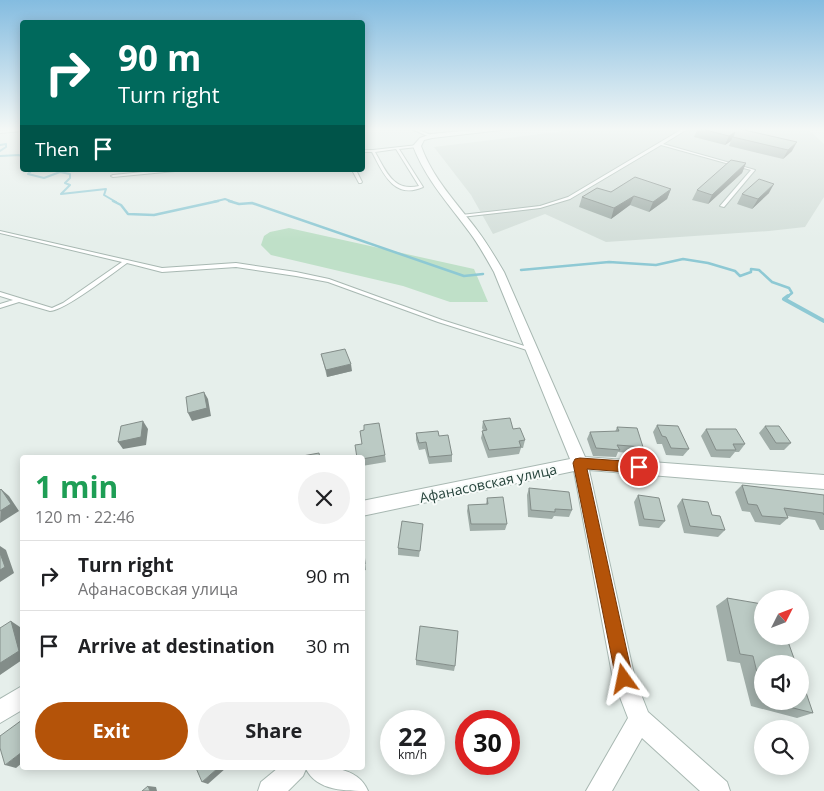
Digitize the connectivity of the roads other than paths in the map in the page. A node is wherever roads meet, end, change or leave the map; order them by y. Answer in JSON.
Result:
{"nodes":[{"id":1,"x":381,"y":165,"type":"edge"},
{"id":2,"x":407,"y":165,"type":"edge"},
{"id":3,"x":424,"y":165,"type":"edge"},
{"id":4,"x":625,"y":165,"type":"edge"},
{"id":5,"x":737,"y":165,"type":"edge"},
{"id":6,"x":154,"y":172,"type":"edge"},
{"id":7,"x":355,"y":172,"type":"edge"},
{"id":8,"x":113,"y":176,"type":"dead end"},
{"id":9,"x":360,"y":182,"type":"dead end"},
{"id":10,"x":722,"y":206,"type":"dead end"},
{"id":11,"x":461,"y":216,"type":"junction"},
{"id":12,"x":0,"y":232,"type":"edge"},
{"id":13,"x":126,"y":262,"type":"junction"},
{"id":14,"x":0,"y":294,"type":"edge"},
{"id":15,"x":19,"y":300,"type":"junction"},
{"id":16,"x":0,"y":306,"type":"edge"},
{"id":17,"x":533,"y":350,"type":"junction"},
{"id":18,"x":580,"y":463,"type":"junction"},
{"id":19,"x":824,"y":482,"type":"edge"},
{"id":20,"x":365,"y":508,"type":"edge"},
{"id":21,"x":20,"y":698,"type":"edge"},
{"id":22,"x":0,"y":712,"type":"edge"},
{"id":23,"x":640,"y":720,"type":"junction"},
{"id":24,"x":292,"y":770,"type":"edge"},
{"id":25,"x":321,"y":770,"type":"edge"},
{"id":26,"x":270,"y":791,"type":"edge"},
{"id":27,"x":356,"y":791,"type":"edge"},
{"id":28,"x":598,"y":791,"type":"edge"},
{"id":29,"x":718,"y":791,"type":"edge"}],
"edges":[{"from":1,"to":2,"type":"lane"},
{"from":3,"to":11,"type":"street"},
{"from":4,"to":11,"type":"lane"},
{"from":5,"to":10,"type":"lane"},
{"from":6,"to":8,"type":"lane"},
{"from":7,"to":9,"type":"lane"},
{"from":11,"to":17,"type":"street"},
{"from":12,"to":13,"type":"lane"},
{"from":13,"to":15,"type":"lane"},
{"from":13,"to":17,"type":"lane"},
{"from":14,"to":15,"type":"lane"},
{"from":15,"to":16,"type":"lane"},
{"from":17,"to":18,"type":"street"},
{"from":18,"to":19,"type":"street","name":"Афанасовская улица"},
{"from":18,"to":20,"type":"street","name":"Афанасовская улица"},
{"from":18,"to":23,"type":"street"},
{"from":21,"to":22,"type":"street"},
{"from":23,"to":28,"type":"street"},
{"from":23,"to":29,"type":"street"},
{"from":24,"to":26,"type":"street"},
{"from":25,"to":27,"type":"street"}]}
